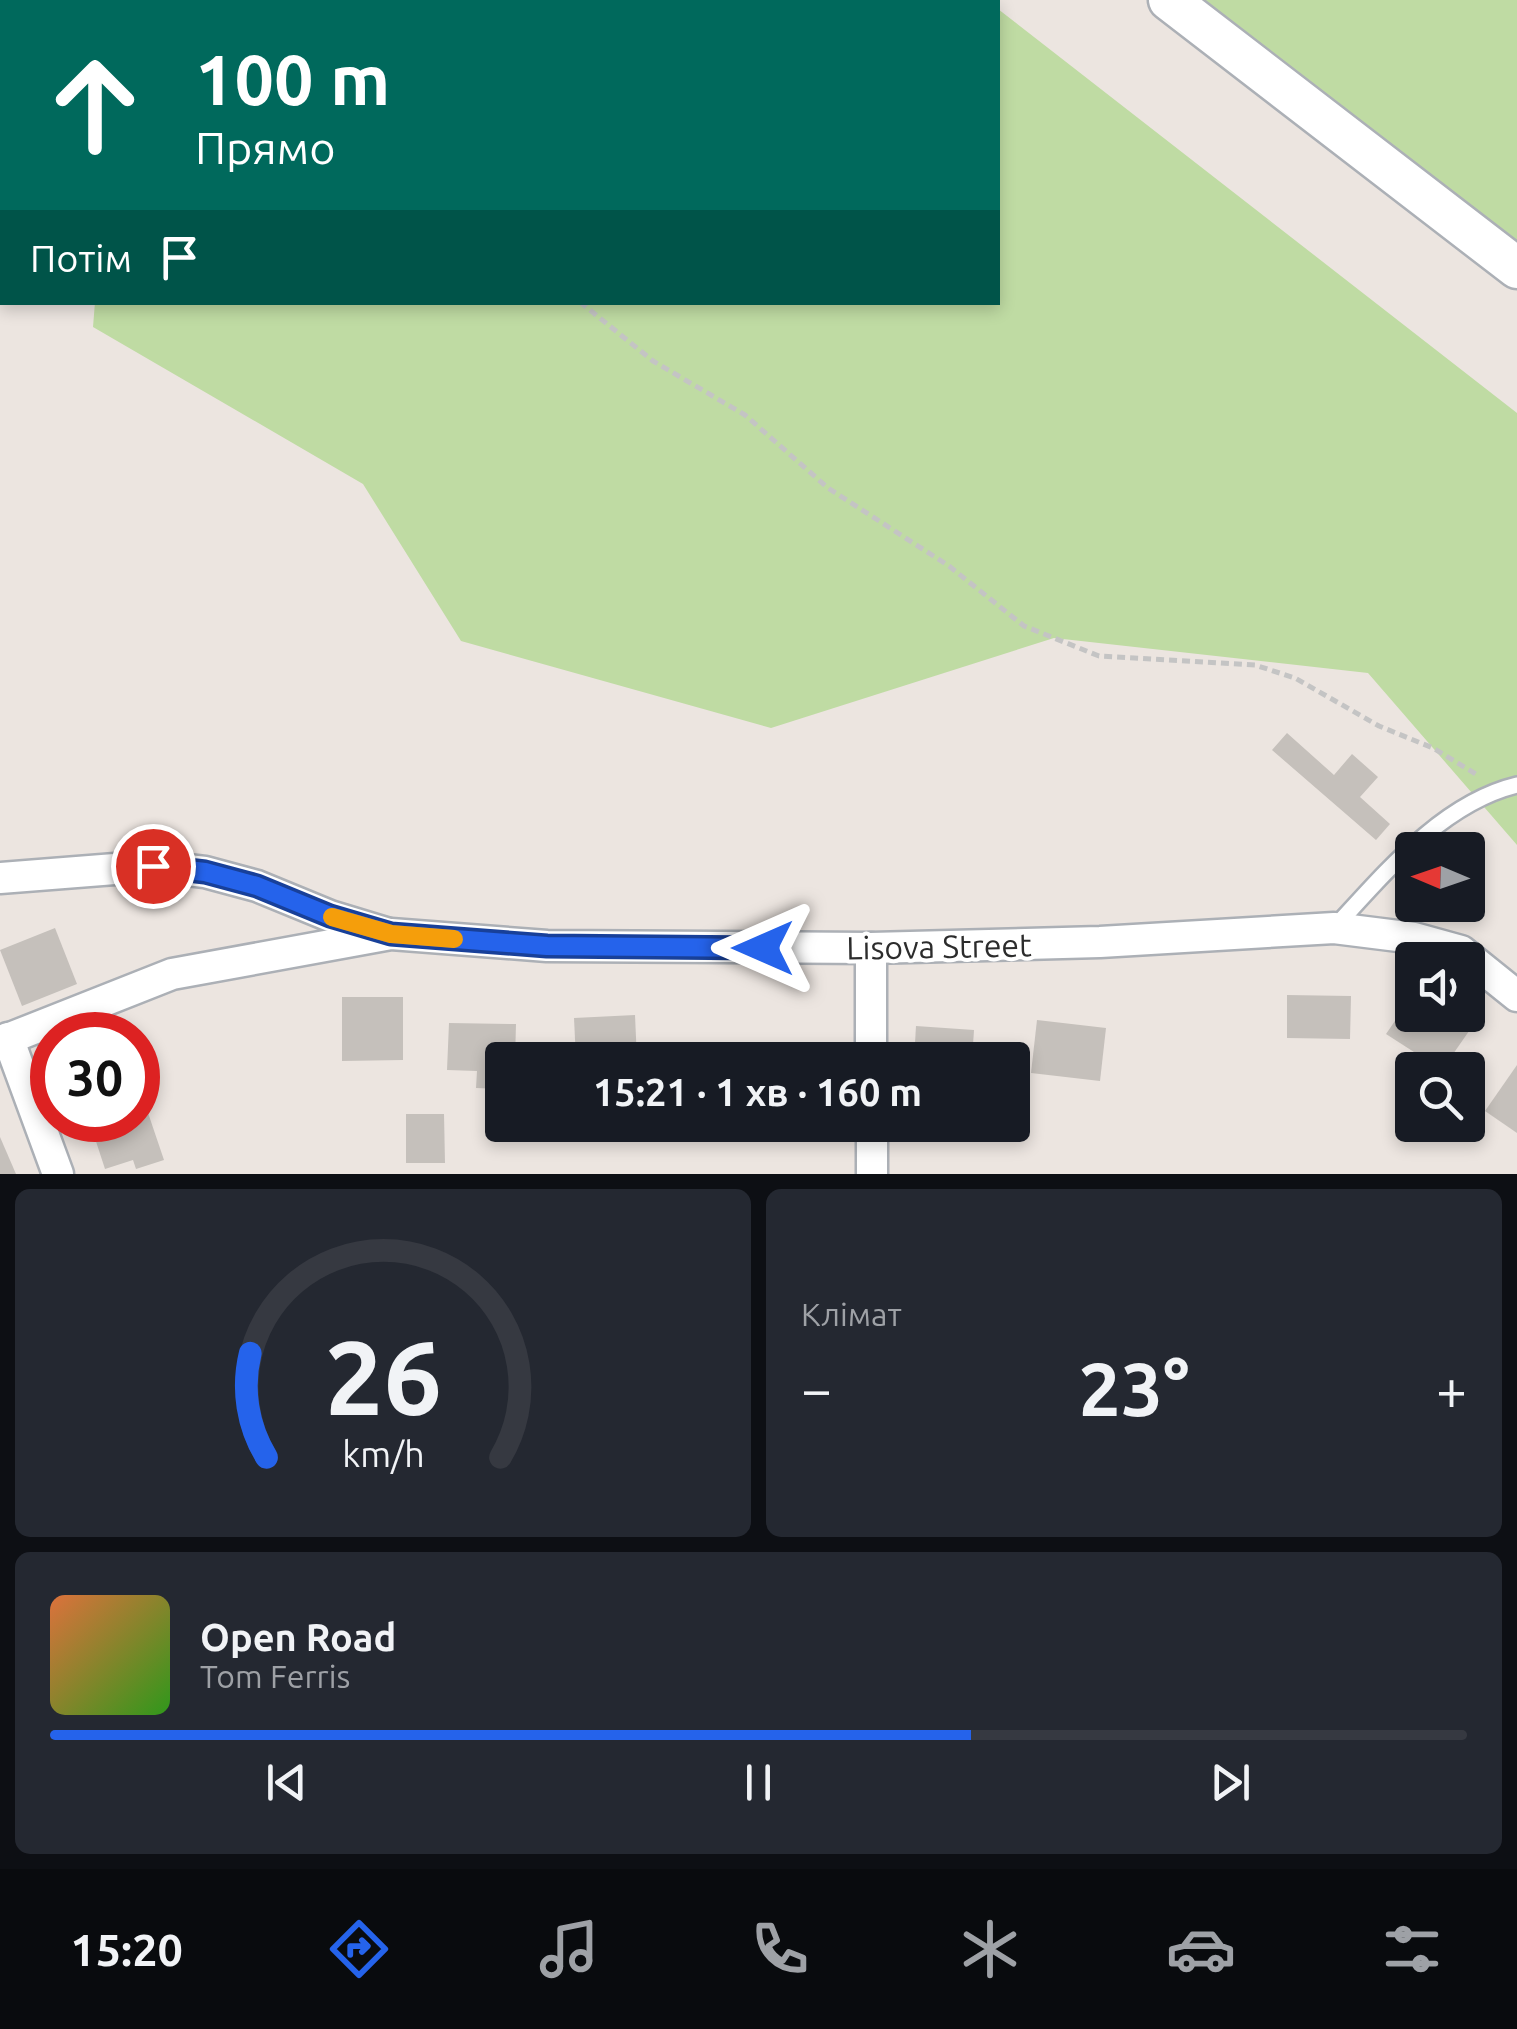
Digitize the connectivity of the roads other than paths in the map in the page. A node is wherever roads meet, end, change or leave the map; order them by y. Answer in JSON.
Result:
{"nodes":[{"id":1,"x":1170,"y":0,"type":"edge"},
{"id":2,"x":1517,"y":268,"type":"edge"},
{"id":3,"x":1517,"y":785,"type":"edge"},
{"id":4,"x":0,"y":878,"type":"edge"},
{"id":5,"x":1334,"y":928,"type":"junction"},
{"id":6,"x":391,"y":934,"type":"junction"},
{"id":7,"x":871,"y":948,"type":"junction"},
{"id":8,"x":1517,"y":996,"type":"edge"},
{"id":9,"x":4,"y":1040,"type":"edge"},
{"id":10,"x":872,"y":1042,"type":"edge"},
{"id":11,"x":872,"y":1142,"type":"edge"},
{"id":12,"x":58,"y":1174,"type":"edge"},
{"id":13,"x":872,"y":1174,"type":"edge"}],
"edges":[{"from":1,"to":2,"type":"street"},
{"from":3,"to":5,"type":"lane"},
{"from":4,"to":6,"type":"street"},
{"from":5,"to":7,"type":"street","name":"Lisova Street"},
{"from":5,"to":8,"type":"street","name":"Lisova Street"},
{"from":6,"to":7,"type":"street","name":"Lisova Street"},
{"from":6,"to":9,"type":"street","name":"Lisova Street"},
{"from":7,"to":10,"type":"street"},
{"from":9,"to":12,"type":"street"},
{"from":11,"to":13,"type":"street"}]}
